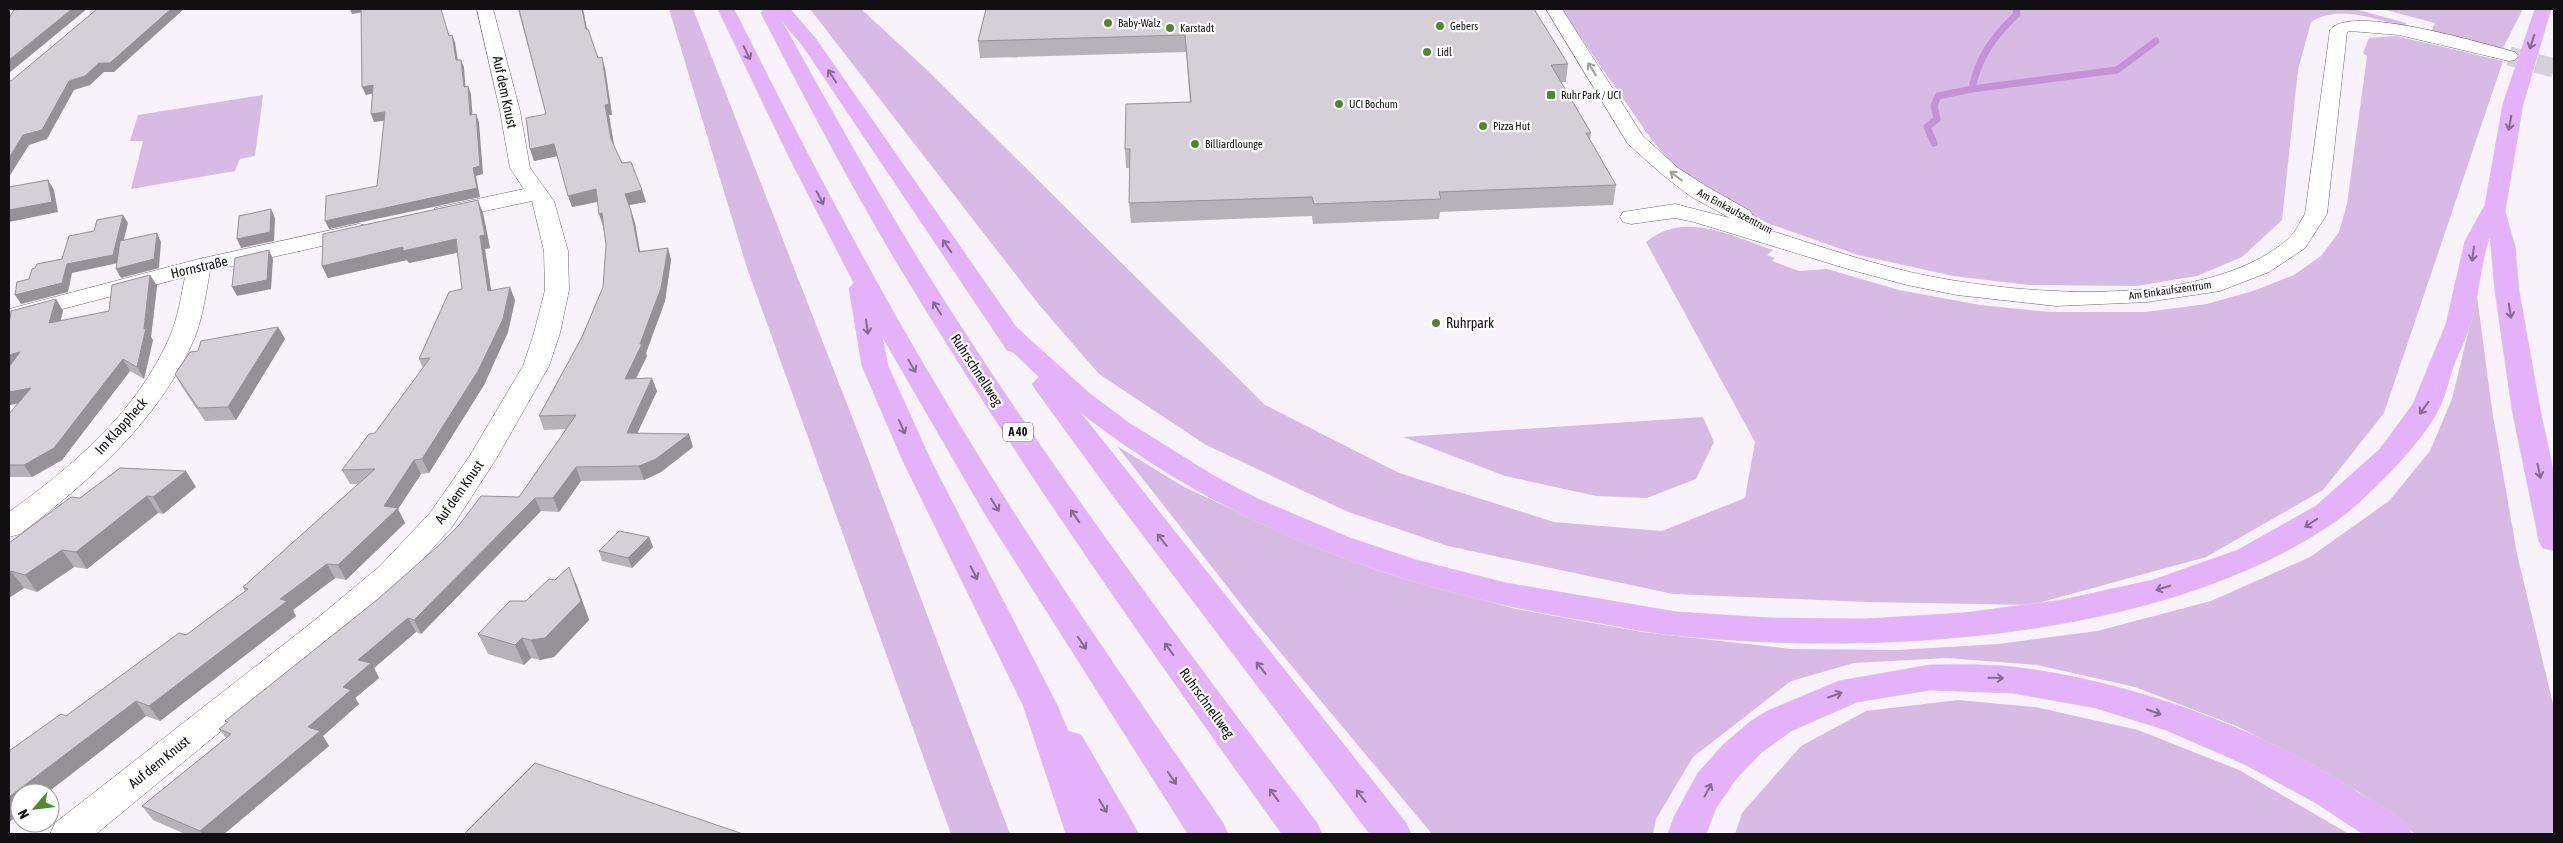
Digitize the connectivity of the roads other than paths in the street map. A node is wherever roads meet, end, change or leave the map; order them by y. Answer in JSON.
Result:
{"nodes":[{"id":1,"x":485,"y":9,"type":"edge"},
{"id":2,"x":726,"y":9,"type":"edge"},
{"id":3,"x":767,"y":9,"type":"edge"},
{"id":4,"x":781,"y":9,"type":"edge"},
{"id":5,"x":1554,"y":9,"type":"edge"},
{"id":6,"x":2543,"y":9,"type":"edge"},
{"id":7,"x":2509,"y":56,"type":"tunnel mouth"},
{"id":8,"x":536,"y":193,"type":"junction"},
{"id":9,"x":2494,"y":212,"type":"junction"},
{"id":10,"x":1631,"y":217,"type":"dead end"},
{"id":11,"x":421,"y":218,"type":"edge"},
{"id":12,"x":382,"y":226,"type":"edge"},
{"id":13,"x":1794,"y":244,"type":"junction"},
{"id":14,"x":854,"y":263,"type":"junction"},
{"id":15,"x":199,"y":266,"type":"junction"},
{"id":16,"x":9,"y":316,"type":"edge"},
{"id":17,"x":1006,"y":331,"type":"junction"},
{"id":18,"x":9,"y":527,"type":"edge"},
{"id":19,"x":2554,"y":541,"type":"edge"},
{"id":20,"x":1017,"y":658,"type":"junction"},
{"id":21,"x":69,"y":834,"type":"edge"},
{"id":22,"x":1085,"y":834,"type":"edge"},
{"id":23,"x":1120,"y":834,"type":"edge"},
{"id":24,"x":1209,"y":834,"type":"edge"},
{"id":25,"x":1303,"y":834,"type":"edge"},
{"id":26,"x":1392,"y":834,"type":"edge"},
{"id":27,"x":1688,"y":834,"type":"edge"},
{"id":28,"x":2393,"y":834,"type":"edge"}],
"edges":[{"from":1,"to":8,"type":"street","name":"Auf dem Knust"},
{"from":2,"to":14,"type":"highway","one_way":true},
{"from":25,"to":3,"type":"highway","name":"Ruhrschnellweg","number":"A 40","one_way":true},
{"from":17,"to":4,"type":"highway","one_way":true},
{"from":13,"to":5,"type":"street","name":"Am Einkaufszentrum","one_way":true},
{"from":6,"to":9,"type":"highway","one_way":true},
{"from":7,"to":13,"type":"street","name":"Am Einkaufszentrum"},
{"from":8,"to":11,"type":"street"},
{"from":8,"to":21,"type":"street","name":"Auf dem Knust"},
{"from":9,"to":17,"type":"highway","one_way":true},
{"from":9,"to":19,"type":"highway","one_way":true},
{"from":10,"to":13,"type":"street","name":"Am Einkaufszentrum"},
{"from":12,"to":15,"type":"street","name":"Hornstraße"},
{"from":14,"to":20,"type":"highway","one_way":true},
{"from":14,"to":24,"type":"highway","one_way":true},
{"from":15,"to":16,"type":"street","name":"Hornstraße"},
{"from":15,"to":18,"type":"street","name":"Im Klappheck"},
{"from":26,"to":17,"type":"highway","one_way":true},
{"from":20,"to":22,"type":"highway"},
{"from":20,"to":23,"type":"highway","one_way":true},
{"from":27,"to":28,"type":"highway","one_way":true}]}
